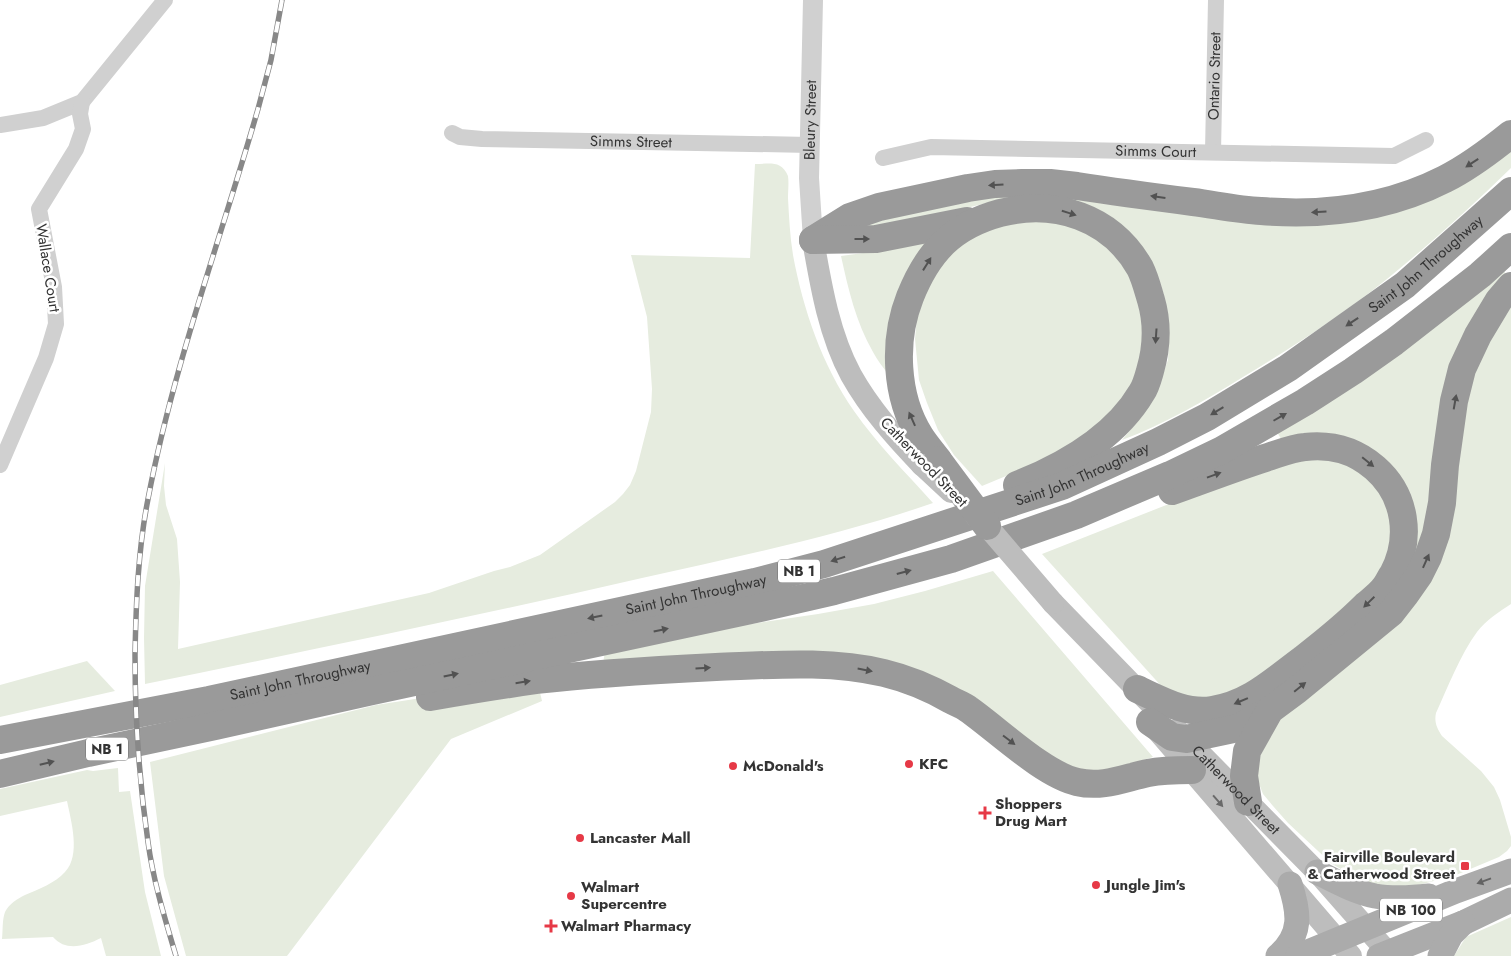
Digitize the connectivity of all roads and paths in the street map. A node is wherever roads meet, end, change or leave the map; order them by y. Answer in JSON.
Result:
{"nodes":[{"id":1,"x":165,"y":0,"type":"edge"},
{"id":2,"x":814,"y":0,"type":"edge"},
{"id":3,"x":1216,"y":0,"type":"edge"},
{"id":4,"x":82,"y":102,"type":"junction"},
{"id":5,"x":0,"y":125,"type":"edge"},
{"id":6,"x":452,"y":133,"type":"dead end"},
{"id":7,"x":1511,"y":134,"type":"edge"},
{"id":8,"x":1426,"y":140,"type":"dead end"},
{"id":9,"x":810,"y":144,"type":"junction"},
{"id":10,"x":1214,"y":152,"type":"junction"},
{"id":11,"x":883,"y":158,"type":"dead end"},
{"id":12,"x":1511,"y":191,"type":"edge"},
{"id":13,"x":981,"y":218,"type":"junction"},
{"id":14,"x":813,"y":240,"type":"junction"},
{"id":15,"x":1511,"y":247,"type":"edge"},
{"id":16,"x":1511,"y":286,"type":"edge"},
{"id":17,"x":930,"y":463,"type":"junction"},
{"id":18,"x":0,"y":465,"type":"edge"},
{"id":19,"x":986,"y":526,"type":"joint"},
{"id":20,"x":874,"y":548,"type":"junction"},
{"id":21,"x":951,"y":559,"type":"junction"},
{"id":22,"x":1077,"y":628,"type":"junction"},
{"id":23,"x":1137,"y":689,"type":"junction"},
{"id":24,"x":1270,"y":710,"type":"junction"},
{"id":25,"x":1150,"y":722,"type":"junction"},
{"id":26,"x":215,"y":726,"type":"junction"},
{"id":27,"x":1186,"y":739,"type":"junction"},
{"id":28,"x":0,"y":740,"type":"edge"},
{"id":29,"x":1192,"y":770,"type":"junction"},
{"id":30,"x":0,"y":774,"type":"edge"},
{"id":31,"x":1248,"y":802,"type":"junction"},
{"id":32,"x":1511,"y":871,"type":"edge"},
{"id":33,"x":1317,"y":872,"type":"junction"},
{"id":34,"x":1290,"y":884,"type":"junction"},
{"id":35,"x":1456,"y":891,"type":"junction"},
{"id":36,"x":1511,"y":900,"type":"edge"},
{"id":37,"x":1465,"y":922,"type":"junction"},
{"id":38,"x":1366,"y":928,"type":"junction"},
{"id":39,"x":1344,"y":948,"type":"edge"},
{"id":40,"x":1386,"y":955,"type":"edge"},
{"id":41,"x":1278,"y":956,"type":"edge"},
{"id":42,"x":1298,"y":956,"type":"edge"},
{"id":43,"x":1440,"y":956,"type":"edge"}],
"edges":[{"from":1,"to":4,"type":"street"},
{"from":2,"to":9,"type":"street","name":"Bleury Street"},
{"from":3,"to":10,"type":"street","name":"Ontario Street"},
{"from":4,"to":5,"type":"street"},
{"from":4,"to":18,"type":"street","name":"Wallace Court"},
{"from":6,"to":9,"type":"street","name":"Simms Street"},
{"from":7,"to":14,"type":"highway","one_way":true},
{"from":8,"to":10,"type":"street","name":"Simms Court"},
{"from":9,"to":14,"type":"street","name":"Bleury Street"},
{"from":10,"to":11,"type":"street","name":"Simms Court"},
{"from":12,"to":20,"type":"highway","name":"Saint John Throughway","number":"NB 1","one_way":true},
{"from":14,"to":13,"type":"highway","one_way":true},
{"from":17,"to":13,"type":"highway","one_way":true},
{"from":13,"to":20,"type":"highway","one_way":true},
{"from":14,"to":17,"type":"main road","name":"Catherwood Street"},
{"from":21,"to":15,"type":"highway","name":"Saint John Throughway","number":"NB 1","one_way":true},
{"from":24,"to":16,"type":"highway","one_way":true},
{"from":17,"to":19,"type":"highway","bridge":true},
{"from":19,"to":22,"type":"main road","name":"Catherwood Street","bridge":true},
{"from":20,"to":28,"type":"highway","name":"Saint John Throughway","number":"NB 1","one_way":true},
{"from":21,"to":23,"type":"highway","one_way":true},
{"from":26,"to":21,"type":"highway","name":"Saint John Throughway","number":"NB 1","one_way":true},
{"from":22,"to":23,"type":"main road","name":"Catherwood Street"},
{"from":22,"to":25,"type":"main road","name":"Catherwood Street"},
{"from":23,"to":27,"type":"main road","name":"Catherwood Street"},
{"from":24,"to":27,"type":"highway"},
{"from":24,"to":31,"type":"highway"},
{"from":25,"to":27,"type":"highway"},
{"from":25,"to":29,"type":"main road","name":"Catherwood Street"},
{"from":26,"to":29,"type":"highway","one_way":true},
{"from":30,"to":26,"type":"highway","name":"Saint John Throughway","number":"NB 1","one_way":true},
{"from":27,"to":31,"type":"main road","name":"Catherwood Street"},
{"from":29,"to":34,"type":"main road","name":"Catherwood Street","one_way":true},
{"from":31,"to":33,"type":"main road","name":"Catherwood Street"},
{"from":32,"to":35,"type":"main road","number":"NB 100","one_way":true},
{"from":33,"to":35,"type":"main road"},
{"from":33,"to":38,"type":"main road","name":"Catherwood Street"},
{"from":34,"to":39,"type":"main road","name":"Catherwood Street"},
{"from":34,"to":41,"type":"main road"},
{"from":35,"to":38,"type":"main road","number":"NB 100"},
{"from":36,"to":37,"type":"main road","number":"NB 100"},
{"from":37,"to":40,"type":"main road","number":"NB 100"},
{"from":37,"to":43,"type":"main road"},
{"from":38,"to":39,"type":"main road","number":"NB 100"},
{"from":38,"to":40,"type":"main road","name":"Catherwood Street"},
{"from":39,"to":42,"type":"main road","number":"NB 100"}]}
